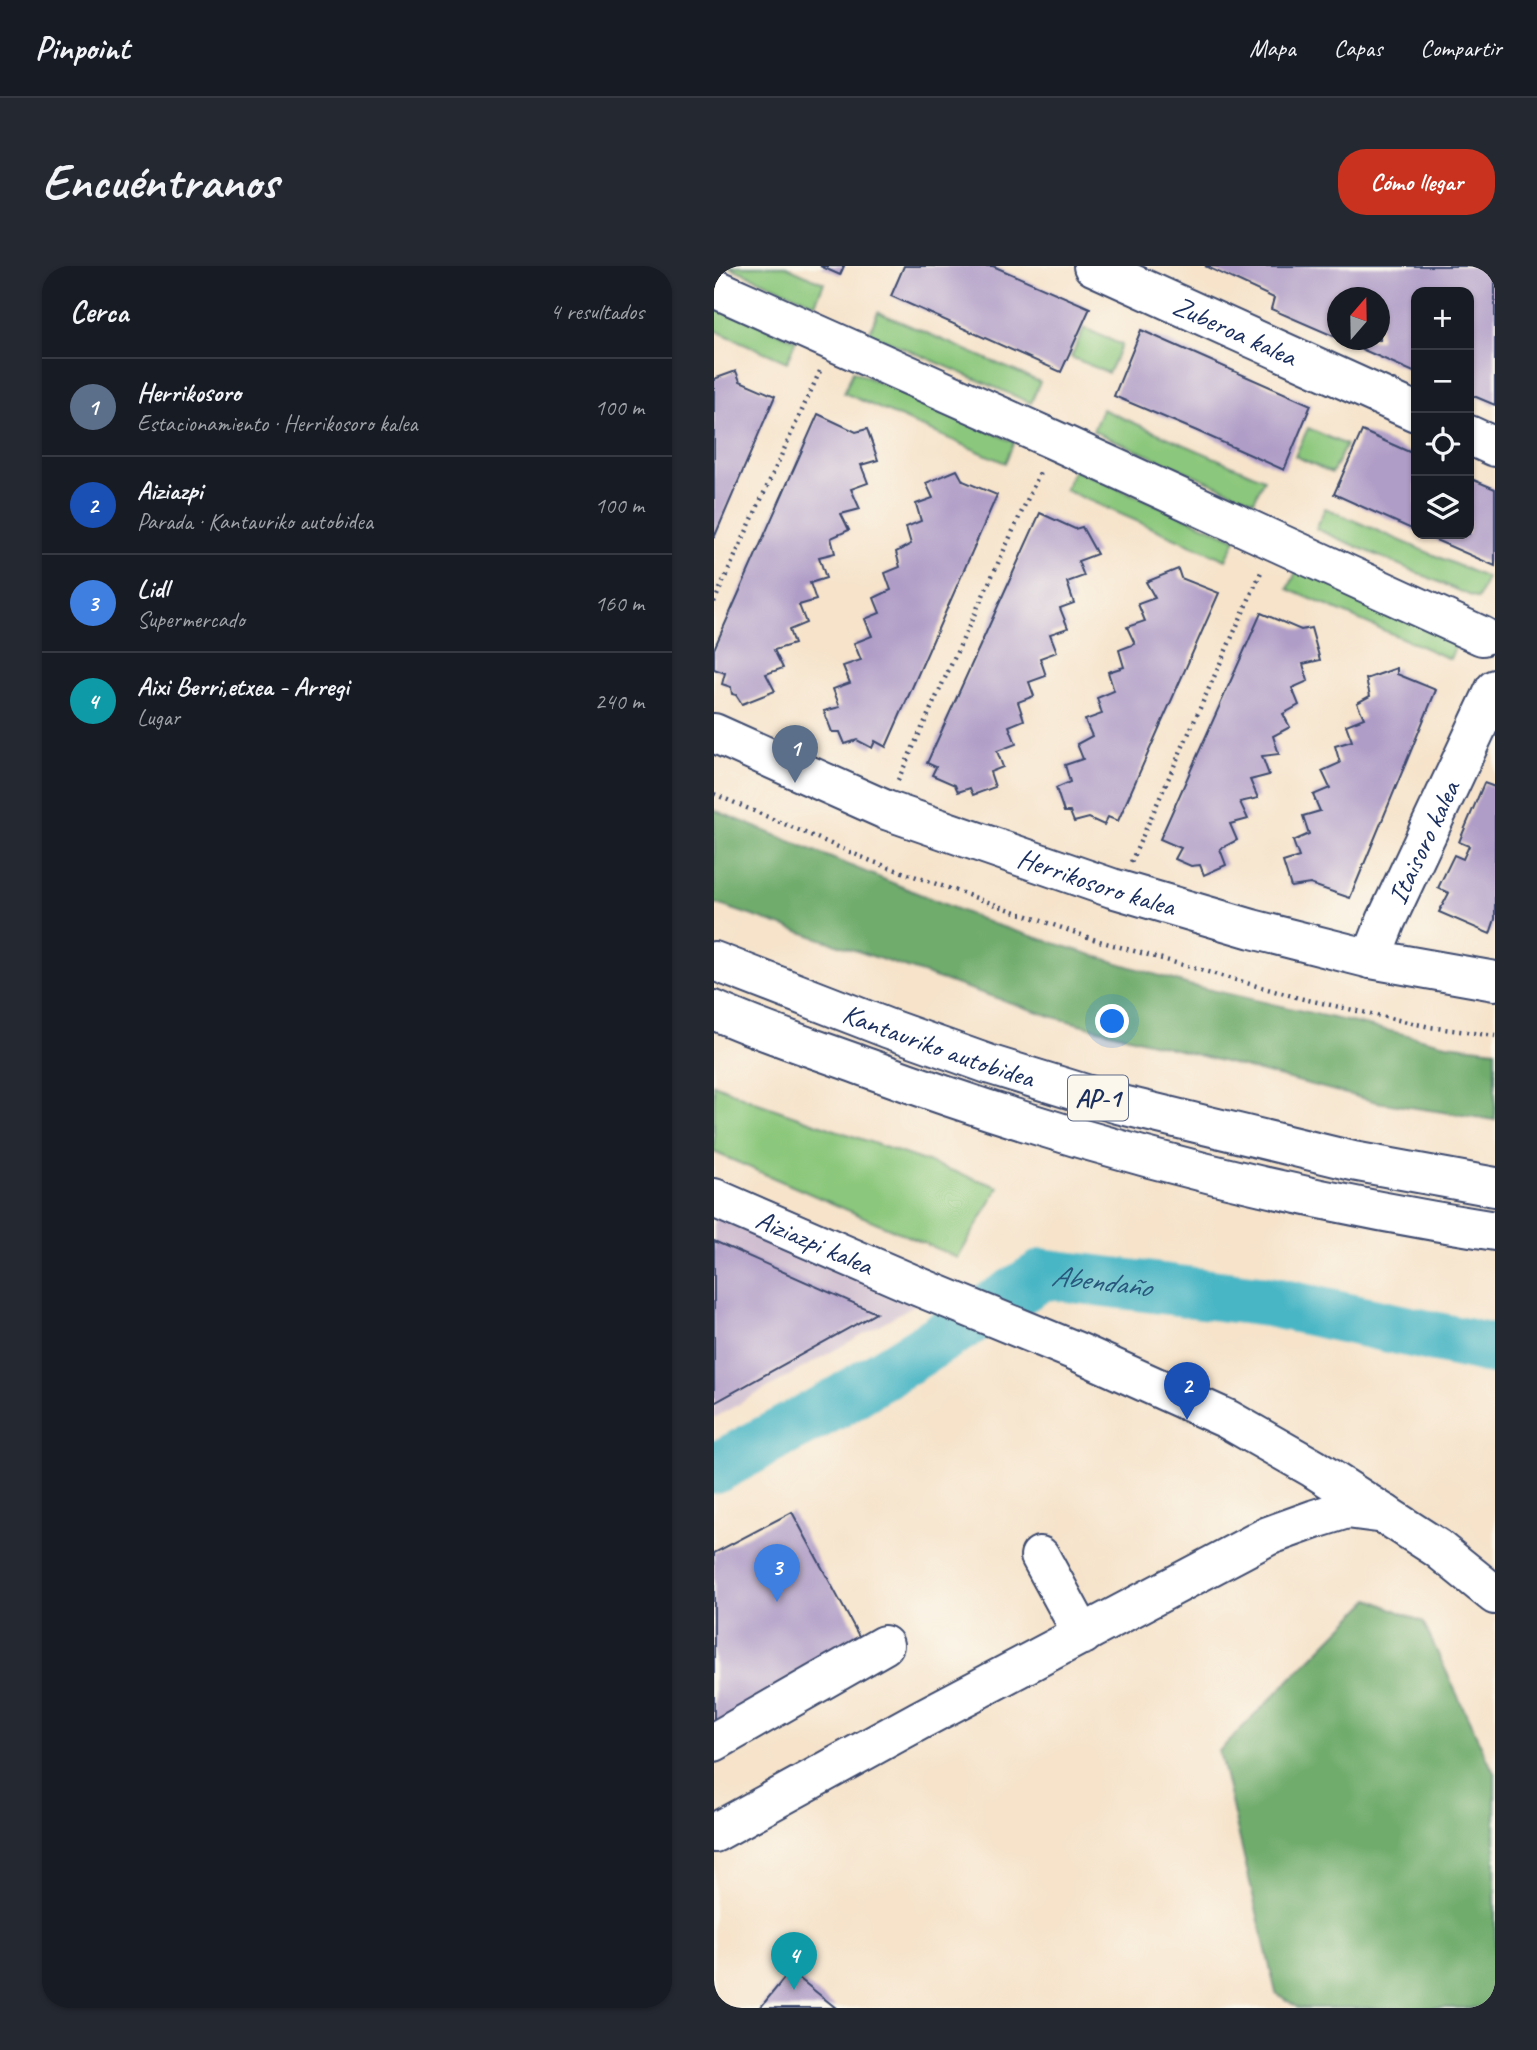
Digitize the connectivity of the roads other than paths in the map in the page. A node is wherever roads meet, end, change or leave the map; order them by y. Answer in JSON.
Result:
{"nodes":[{"id":1,"x":1093,"y":266,"type":"edge"},
{"id":2,"x":714,"y":288,"type":"edge"},
{"id":3,"x":1411,"y":410,"type":"edge"},
{"id":4,"x":1474,"y":437,"type":"edge"},
{"id":5,"x":1495,"y":447,"type":"edge"},
{"id":6,"x":1482,"y":636,"type":"dead end"},
{"id":7,"x":1495,"y":689,"type":"edge"},
{"id":8,"x":714,"y":733,"type":"edge"},
{"id":9,"x":1371,"y":959,"type":"junction"},
{"id":10,"x":714,"y":961,"type":"edge"},
{"id":11,"x":1495,"y":981,"type":"edge"},
{"id":12,"x":714,"y":1010,"type":"edge"},
{"id":13,"x":1495,"y":1187,"type":"edge"},
{"id":14,"x":717,"y":1202,"type":"edge"},
{"id":15,"x":1495,"y":1231,"type":"edge"},
{"id":16,"x":1386,"y":1514,"type":"junction"},
{"id":17,"x":1040,"y":1556,"type":"dead end"},
{"id":18,"x":1495,"y":1595,"type":"edge"},
{"id":19,"x":1096,"y":1628,"type":"junction"},
{"id":20,"x":884,"y":1645,"type":"dead end"},
{"id":21,"x":714,"y":1742,"type":"edge"},
{"id":22,"x":714,"y":1833,"type":"edge"}],
"edges":[{"from":1,"to":3,"type":"main road","name":"Zuberoa kalea"},
{"from":2,"to":6,"type":"main road"},
{"from":4,"to":5,"type":"main road"},
{"from":7,"to":9,"type":"main road","name":"Itaisoro kalea"},
{"from":8,"to":9,"type":"main road","name":"Herrikosoro kalea"},
{"from":9,"to":11,"type":"main road","name":"Herrikosoro kalea"},
{"from":10,"to":13,"type":"main road","name":"Kantauriko autobidea","number":"AP-1"},
{"from":12,"to":15,"type":"main road","name":"Kantauriko autobidea","number":"AP-1"},
{"from":14,"to":16,"type":"main road","name":"Aiziazpi kalea"},
{"from":16,"to":18,"type":"main road","name":"Aiziazpi kalea"},
{"from":16,"to":19,"type":"main road"},
{"from":17,"to":19,"type":"main road"},
{"from":19,"to":22,"type":"main road"},
{"from":20,"to":21,"type":"main road"}]}
